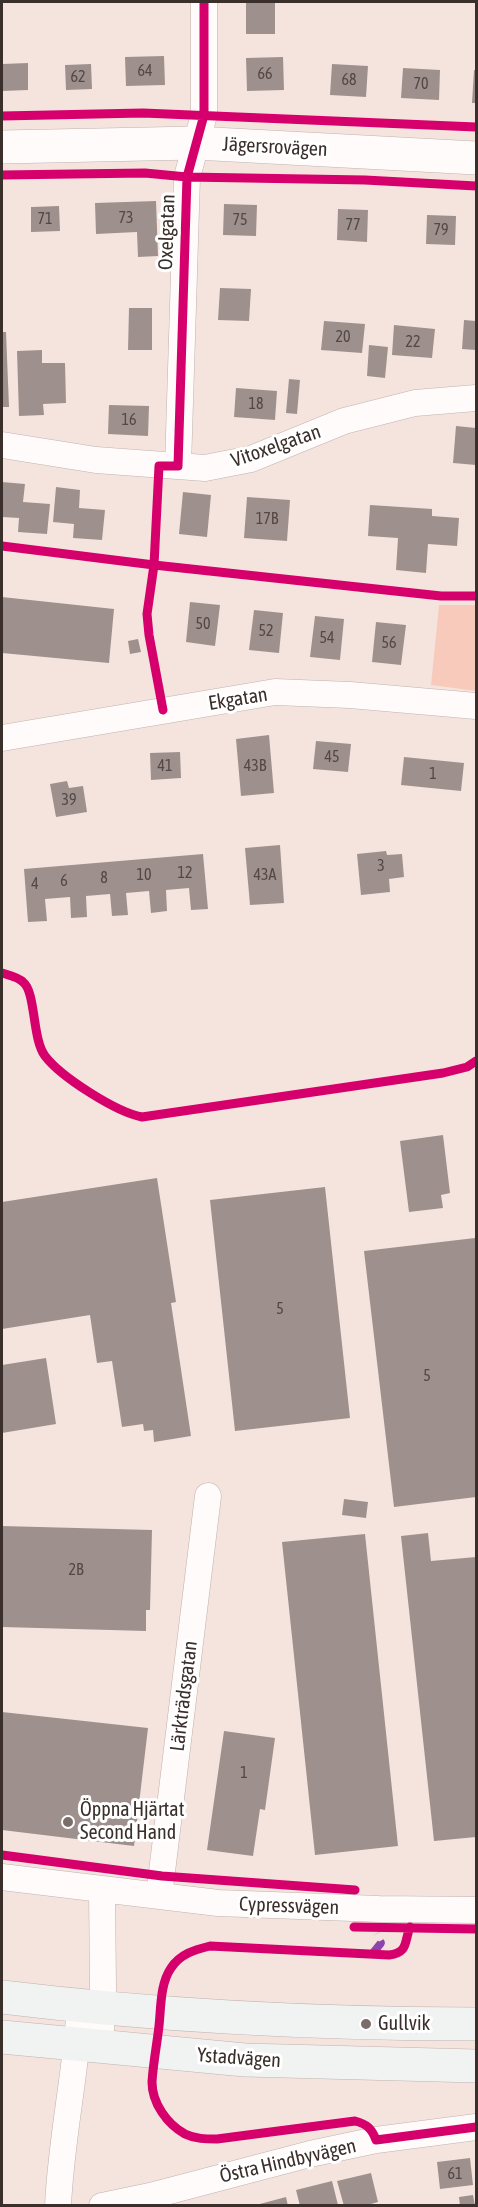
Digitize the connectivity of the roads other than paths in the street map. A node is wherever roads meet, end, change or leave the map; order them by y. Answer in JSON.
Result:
{"nodes":[{"id":1,"x":204,"y":2,"type":"edge"},
{"id":2,"x":195,"y":143,"type":"junction"},
{"id":3,"x":2,"y":147,"type":"edge"},
{"id":4,"x":477,"y":158,"type":"edge"},
{"id":5,"x":477,"y":398,"type":"edge"},
{"id":6,"x":2,"y":445,"type":"edge"},
{"id":7,"x":178,"y":466,"type":"junction"},
{"id":8,"x":477,"y":706,"type":"edge"},
{"id":9,"x":2,"y":738,"type":"edge"},
{"id":10,"x":208,"y":1496,"type":"dead end"},
{"id":11,"x":2,"y":1876,"type":"edge"},
{"id":12,"x":102,"y":1890,"type":"junction"},
{"id":13,"x":159,"y":1896,"type":"junction"},
{"id":14,"x":477,"y":1910,"type":"edge"},
{"id":15,"x":2,"y":1997,"type":"edge"},
{"id":16,"x":91,"y":2008,"type":"junction"},
{"id":17,"x":477,"y":2024,"type":"edge"},
{"id":18,"x":2,"y":2037,"type":"edge"},
{"id":19,"x":89,"y":2046,"type":"junction"},
{"id":20,"x":477,"y":2066,"type":"edge"},
{"id":21,"x":477,"y":2127,"type":"edge"},
{"id":22,"x":151,"y":2201,"type":"edge"},
{"id":23,"x":58,"y":2205,"type":"edge"},
{"id":24,"x":102,"y":2205,"type":"edge"}],
"edges":[{"from":1,"to":2,"type":"street","name":"Oxelgatan"},
{"from":2,"to":3,"type":"street","name":"Jägersrovägen"},
{"from":2,"to":4,"type":"street","name":"Jägersrovägen"},
{"from":2,"to":7,"type":"street","name":"Oxelgatan"},
{"from":5,"to":7,"type":"street","name":"Vitoxelgatan"},
{"from":6,"to":7,"type":"street","name":"Vitoxelgatan"},
{"from":8,"to":9,"type":"street","name":"Ekgatan"},
{"from":10,"to":13,"type":"street","name":"Lärkträdsgatan"},
{"from":11,"to":12,"type":"street","name":"Cypressvägen"},
{"from":12,"to":13,"type":"street","name":"Cypressvägen"},
{"from":12,"to":16,"type":"street"},
{"from":13,"to":14,"type":"street","name":"Cypressvägen"},
{"from":15,"to":16,"type":"main road","name":"Ystadvägen"},
{"from":16,"to":17,"type":"main road","name":"Ystadvägen"},
{"from":16,"to":19,"type":"street"},
{"from":18,"to":19,"type":"main road","name":"Ystadvägen"},
{"from":19,"to":20,"type":"main road","name":"Ystadvägen"},
{"from":19,"to":23,"type":"street"},
{"from":21,"to":22,"type":"street","name":"Östra Hindbyvägen"},
{"from":22,"to":24,"type":"street","name":"Östra Hindbyvägen"}]}
